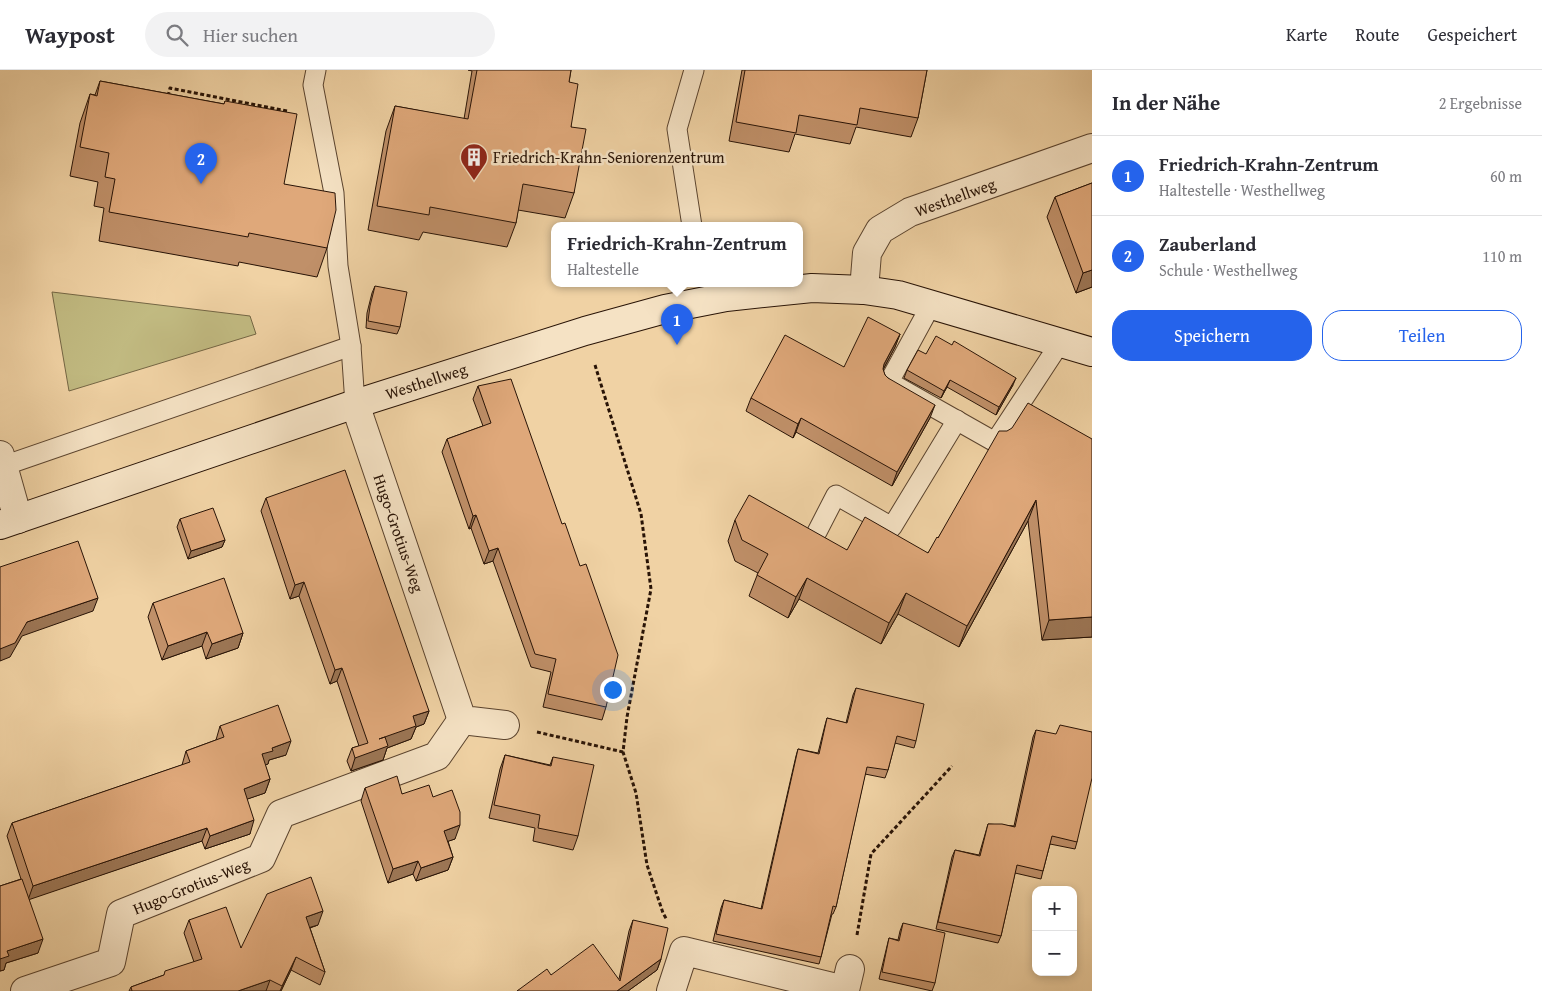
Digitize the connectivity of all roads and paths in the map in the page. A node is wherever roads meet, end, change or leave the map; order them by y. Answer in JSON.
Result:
{"nodes":[{"id":1,"x":316,"y":70,"type":"edge"},
{"id":2,"x":694,"y":70,"type":"edge"},
{"id":3,"x":166,"y":104,"type":"edge"},
{"id":4,"x":319,"y":117,"type":"junction"},
{"id":5,"x":1092,"y":148,"type":"edge"},
{"id":6,"x":691,"y":222,"type":"edge"},
{"id":7,"x":723,"y":290,"type":"edge"},
{"id":8,"x":864,"y":290,"type":"junction"},
{"id":9,"x":931,"y":305,"type":"junction"},
{"id":10,"x":586,"y":331,"type":"junction"},
{"id":11,"x":1060,"y":343,"type":"junction"},
{"id":12,"x":350,"y":346,"type":"junction"},
{"id":13,"x":1092,"y":352,"type":"edge"},
{"id":14,"x":355,"y":404,"type":"junction"},
{"id":15,"x":956,"y":420,"type":"junction"},
{"id":16,"x":2,"y":461,"type":"edge"},
{"id":17,"x":9,"y":522,"type":"edge"},
{"id":18,"x":817,"y":532,"type":"edge"},
{"id":19,"x":462,"y":720,"type":"junction"},
{"id":20,"x":505,"y":725,"type":"joint"},
{"id":21,"x":623,"y":752,"type":"junction"},
{"id":22,"x":952,"y":766,"type":"dead end"},
{"id":23,"x":684,"y":951,"type":"junction"},
{"id":24,"x":850,"y":969,"type":"joint"},
{"id":25,"x":26,"y":991,"type":"edge"},
{"id":26,"x":671,"y":991,"type":"edge"}],
"edges":[{"from":1,"to":4,"type":"lane"},
{"from":2,"to":6,"type":"lane"},
{"from":3,"to":4,"type":"path"},
{"from":4,"to":12,"type":"lane"},
{"from":5,"to":8,"type":"street","name":"Westhellweg"},
{"from":7,"to":8,"type":"street","name":"Westhellweg"},
{"from":7,"to":10,"type":"street","name":"Westhellweg"},
{"from":8,"to":9,"type":"street","name":"Westhellweg"},
{"from":9,"to":11,"type":"street","name":"Westhellweg"},
{"from":9,"to":15,"type":"lane"},
{"from":10,"to":14,"type":"street","name":"Westhellweg"},
{"from":10,"to":21,"type":"path"},
{"from":11,"to":13,"type":"street","name":"Westhellweg"},
{"from":11,"to":15,"type":"lane"},
{"from":12,"to":14,"type":"lane"},
{"from":12,"to":16,"type":"lane"},
{"from":14,"to":17,"type":"street","name":"Westhellweg"},
{"from":14,"to":19,"type":"street","name":"Hugo-Grotius-Weg"},
{"from":15,"to":18,"type":"lane"},
{"from":16,"to":17,"type":"street"},
{"from":19,"to":20,"type":"street"},
{"from":19,"to":25,"type":"street","name":"Hugo-Grotius-Weg"},
{"from":20,"to":21,"type":"path"},
{"from":21,"to":23,"type":"path"},
{"from":22,"to":24,"type":"path"},
{"from":23,"to":24,"type":"street"},
{"from":23,"to":26,"type":"street"}]}
